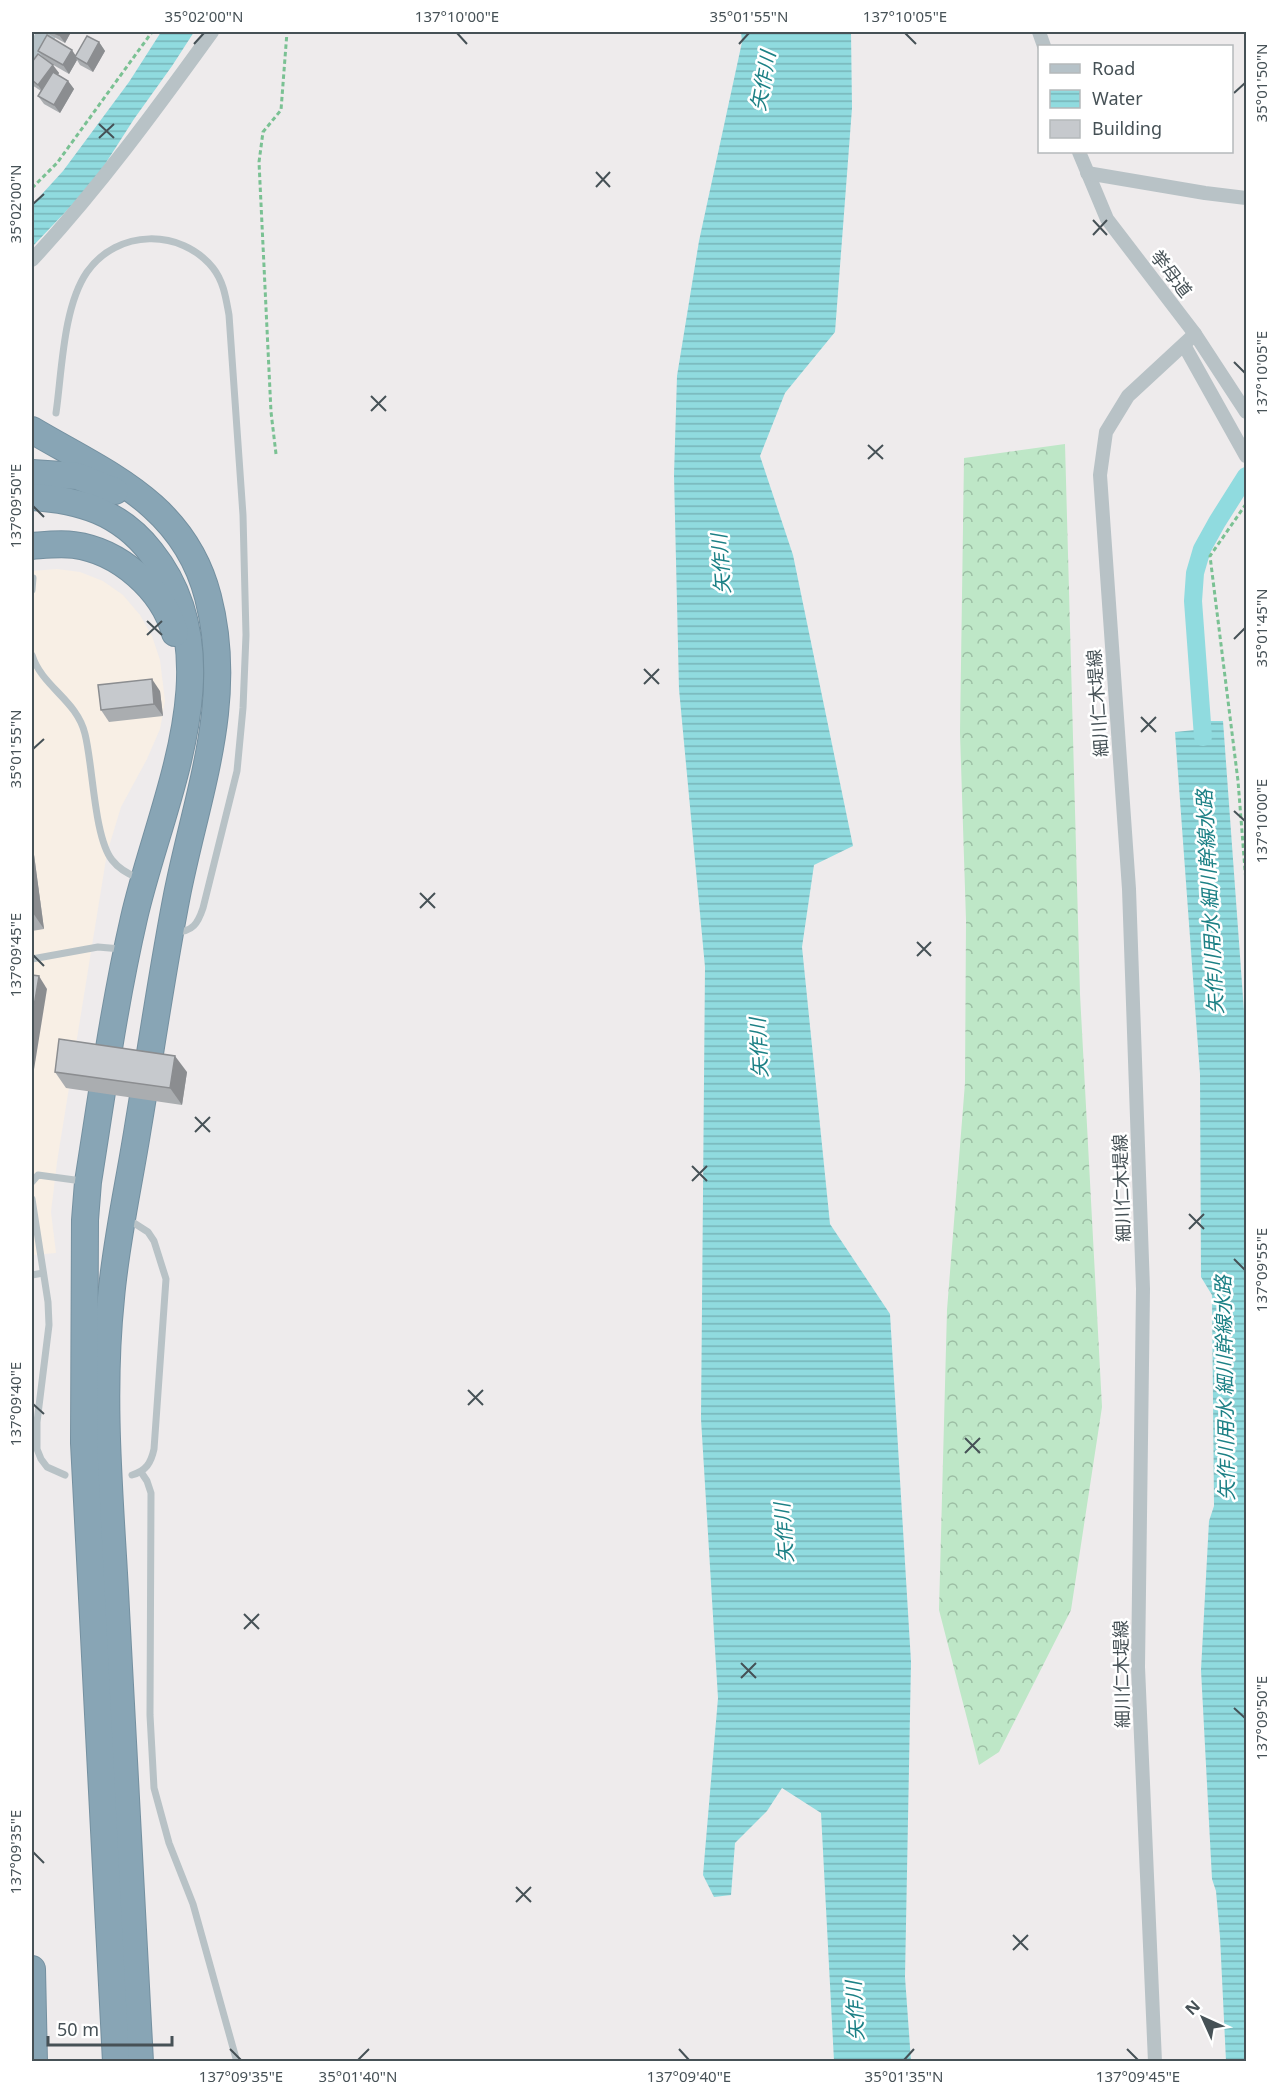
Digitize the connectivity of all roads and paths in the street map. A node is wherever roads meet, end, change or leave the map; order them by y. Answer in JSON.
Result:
{"nodes":[{"id":1,"x":152,"y":32,"type":"edge"},
{"id":2,"x":212,"y":32,"type":"edge"},
{"id":3,"x":287,"y":32,"type":"edge"},
{"id":4,"x":44,"y":33,"type":"edge"},
{"id":5,"x":32,"y":63,"type":"edge"},
{"id":6,"x":1079,"y":153,"type":"edge"},
{"id":7,"x":1087,"y":173,"type":"junction"},
{"id":8,"x":32,"y":188,"type":"edge"},
{"id":9,"x":1246,"y":198,"type":"edge"},
{"id":10,"x":32,"y":260,"type":"edge"},
{"id":11,"x":1195,"y":334,"type":"junction"},
{"id":12,"x":1184,"y":345,"type":"junction"},
{"id":13,"x":1246,"y":412,"type":"edge"},
{"id":14,"x":56,"y":413,"type":"dead end"},
{"id":15,"x":32,"y":430,"type":"edge"},
{"id":16,"x":276,"y":454,"type":"dead end"},
{"id":17,"x":1246,"y":456,"type":"edge"},
{"id":18,"x":32,"y":473,"type":"edge"},
{"id":19,"x":32,"y":497,"type":"edge"},
{"id":20,"x":1246,"y":504,"type":"edge"},
{"id":21,"x":32,"y":546,"type":"edge"},
{"id":22,"x":33,"y":578,"type":"dead end"},
{"id":23,"x":32,"y":590,"type":"edge"},
{"id":24,"x":213,"y":621,"type":"junction"},
{"id":25,"x":32,"y":655,"type":"edge"},
{"id":26,"x":185,"y":722,"type":"junction"},
{"id":27,"x":143,"y":880,"type":"junction"},
{"id":28,"x":1246,"y":882,"type":"edge"},
{"id":29,"x":171,"y":932,"type":"junction"},
{"id":30,"x":127,"y":950,"type":"junction"},
{"id":31,"x":32,"y":958,"type":"edge"},
{"id":32,"x":32,"y":1182,"type":"edge"},
{"id":33,"x":88,"y":1182,"type":"junction"},
{"id":34,"x":32,"y":1199,"type":"edge"},
{"id":35,"x":123,"y":1221,"type":"junction"},
{"id":36,"x":43,"y":1273,"type":"junction"},
{"id":37,"x":32,"y":1275,"type":"edge"},
{"id":38,"x":141,"y":1472,"type":"junction"},
{"id":39,"x":132,"y":1474,"type":"dead end"},
{"id":40,"x":65,"y":1475,"type":"dead end"},
{"id":41,"x":32,"y":1969,"type":"edge"},
{"id":42,"x":34,"y":2061,"type":"edge"},
{"id":43,"x":116,"y":2061,"type":"edge"},
{"id":44,"x":140,"y":2061,"type":"edge"},
{"id":45,"x":237,"y":2061,"type":"edge"},
{"id":46,"x":1155,"y":2061,"type":"edge"}],
"edges":[{"from":1,"to":8,"type":"path"},
{"from":2,"to":10,"type":"street"},
{"from":3,"to":16,"type":"path"},
{"from":4,"to":5,"type":"street"},
{"from":6,"to":7,"type":"street","name":"挙母道"},
{"from":7,"to":9,"type":"street"},
{"from":7,"to":11,"type":"street","name":"挙母道"},
{"from":11,"to":12,"type":"street","name":"細川仁木堤線"},
{"from":11,"to":13,"type":"street","name":"挙母道"},
{"from":12,"to":17,"type":"street"},
{"from":12,"to":46,"type":"street","name":"細川仁木堤線"},
{"from":14,"to":29,"type":"lane"},
{"from":15,"to":24,"type":"highway"},
{"from":18,"to":24,"type":"highway"},
{"from":19,"to":26,"type":"highway"},
{"from":20,"to":28,"type":"path"},
{"from":21,"to":26,"type":"highway"},
{"from":22,"to":23,"type":"lane"},
{"from":24,"to":29,"type":"highway"},
{"from":25,"to":27,"type":"lane"},
{"from":26,"to":27,"type":"highway"},
{"from":27,"to":30,"type":"highway"},
{"from":29,"to":35,"type":"highway"},
{"from":30,"to":31,"type":"lane"},
{"from":30,"to":33,"type":"highway"},
{"from":32,"to":33,"type":"lane"},
{"from":33,"to":43,"type":"highway"},
{"from":34,"to":36,"type":"lane"},
{"from":35,"to":38,"type":"lane"},
{"from":35,"to":44,"type":"highway"},
{"from":36,"to":37,"type":"lane"},
{"from":36,"to":40,"type":"lane"},
{"from":38,"to":39,"type":"lane"},
{"from":38,"to":45,"type":"lane"},
{"from":41,"to":42,"type":"highway"}]}
